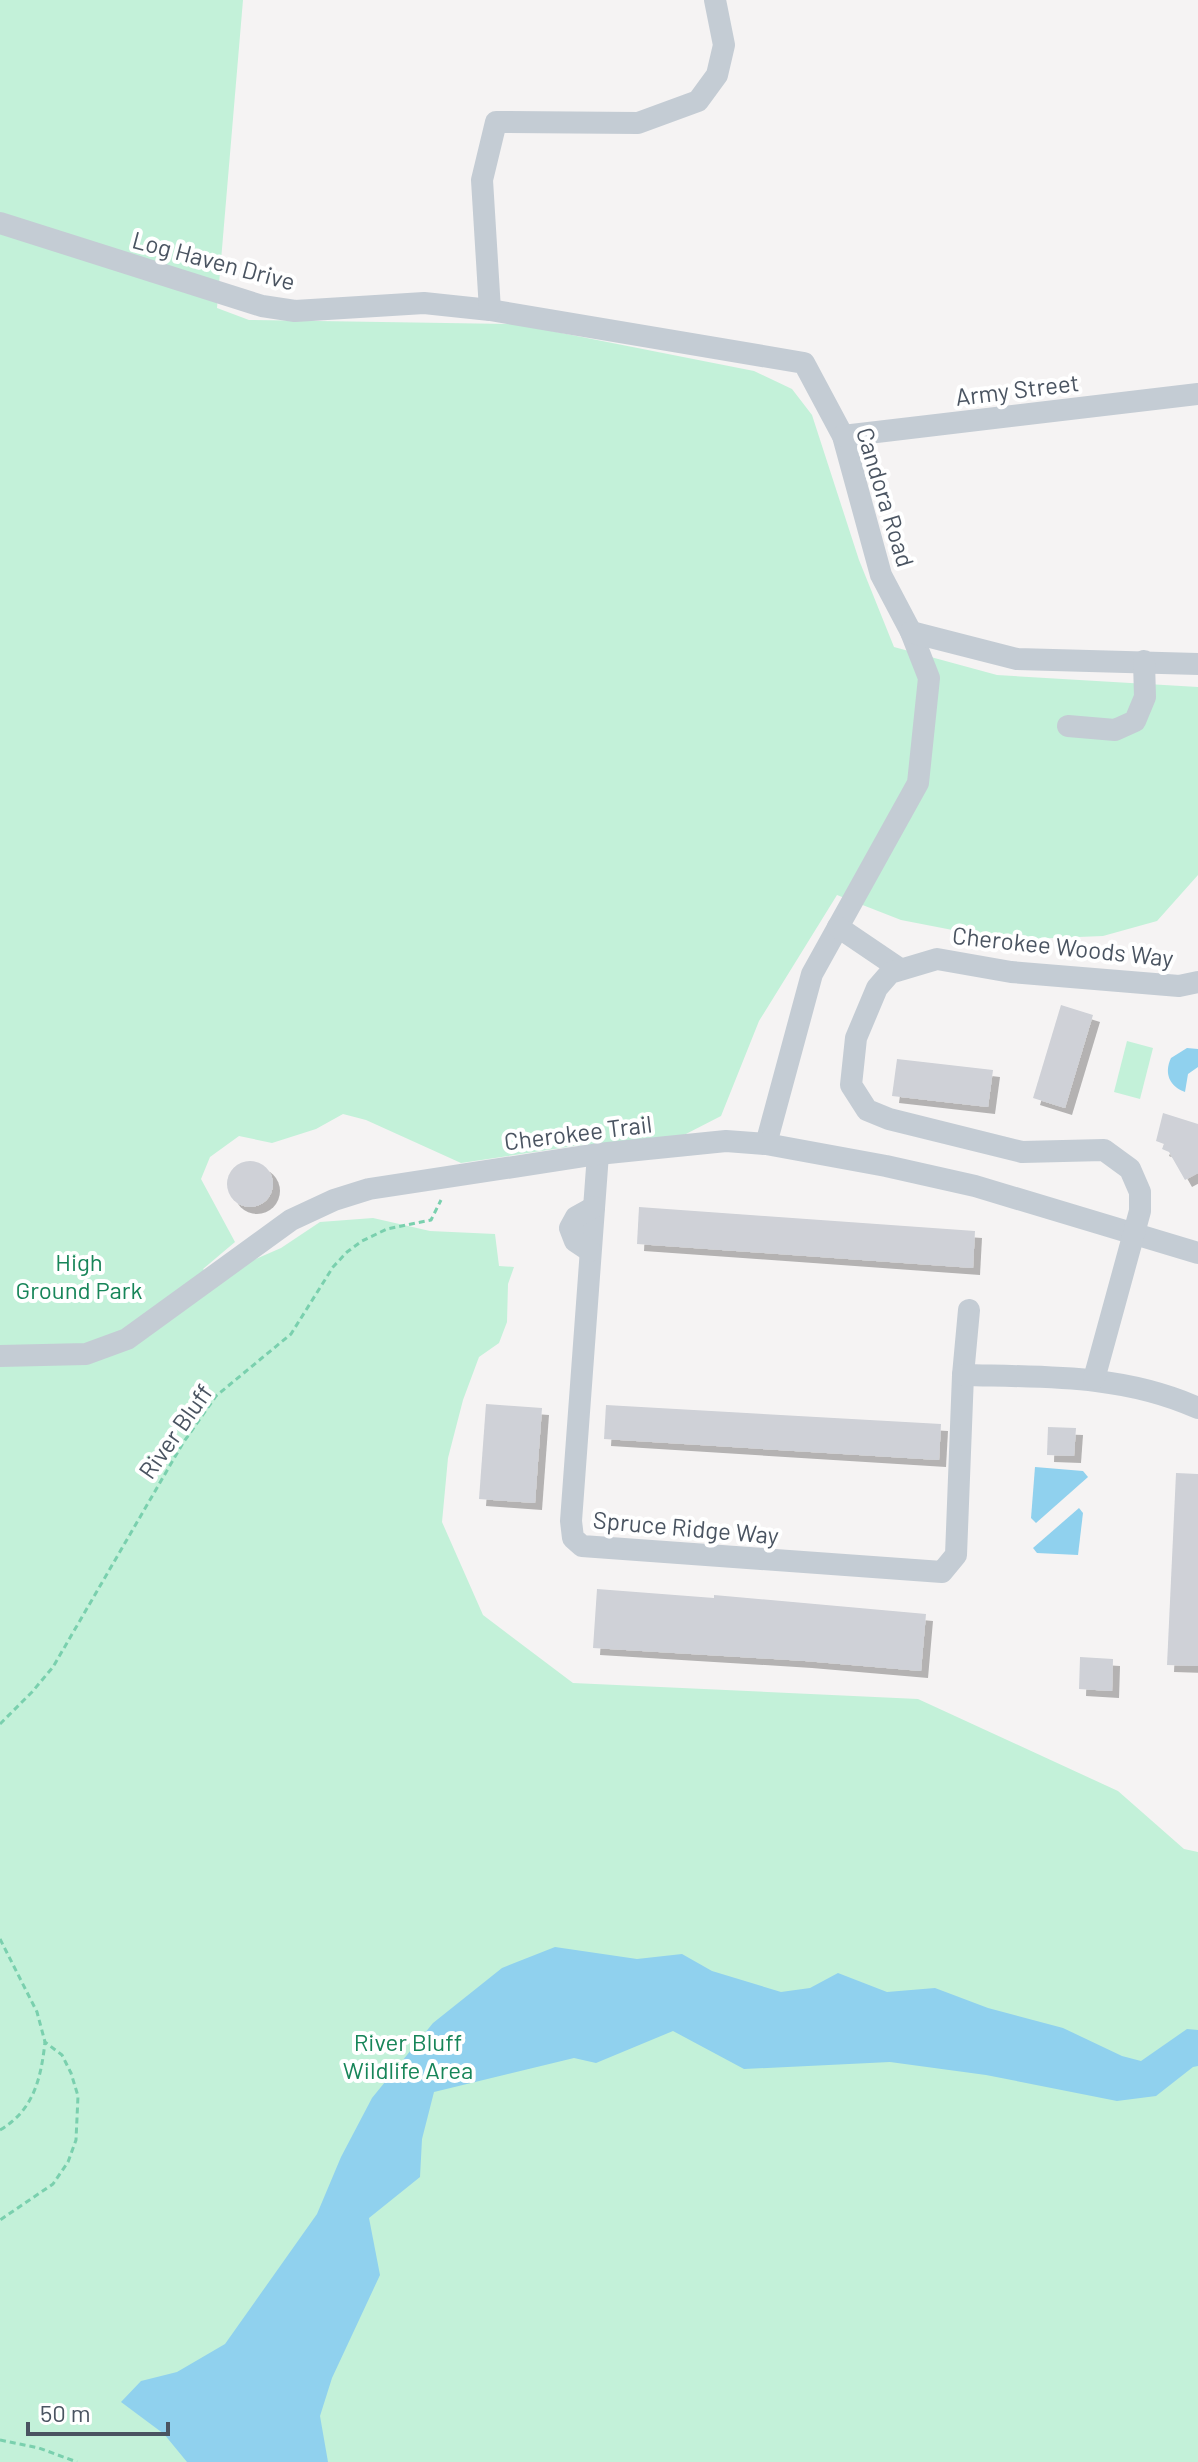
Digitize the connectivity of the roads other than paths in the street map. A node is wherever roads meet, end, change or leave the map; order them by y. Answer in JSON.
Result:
{"nodes":[{"id":1,"x":715,"y":0,"type":"edge"},
{"id":2,"x":0,"y":223,"type":"edge"},
{"id":3,"x":490,"y":310,"type":"junction"},
{"id":4,"x":515,"y":313,"type":"joint"},
{"id":5,"x":1198,"y":394,"type":"edge"},
{"id":6,"x":843,"y":436,"type":"junction"},
{"id":7,"x":911,"y":632,"type":"junction"},
{"id":8,"x":1144,"y":661,"type":"junction"},
{"id":9,"x":1198,"y":664,"type":"edge"},
{"id":10,"x":1068,"y":726,"type":"dead end"},
{"id":11,"x":838,"y":927,"type":"junction"},
{"id":12,"x":900,"y":969,"type":"junction"},
{"id":13,"x":1198,"y":982,"type":"edge"},
{"id":14,"x":766,"y":1144,"type":"junction"},
{"id":15,"x":598,"y":1154,"type":"junction"},
{"id":16,"x":1135,"y":1234,"type":"junction"},
{"id":17,"x":1198,"y":1253,"type":"edge"},
{"id":18,"x":969,"y":1310,"type":"dead end"},
{"id":19,"x":0,"y":1356,"type":"edge"},
{"id":20,"x":963,"y":1375,"type":"junction"},
{"id":21,"x":1094,"y":1379,"type":"junction"},
{"id":22,"x":1198,"y":1408,"type":"edge"}],
"edges":[{"from":1,"to":3,"type":"street"},
{"from":2,"to":3,"type":"street","name":"Log Haven Drive"},
{"from":3,"to":4,"type":"street","name":"Log Haven Drive"},
{"from":4,"to":6,"type":"street","name":"Candora Road"},
{"from":5,"to":6,"type":"street","name":"Army Street"},
{"from":6,"to":7,"type":"street","name":"Candora Road"},
{"from":7,"to":8,"type":"street"},
{"from":7,"to":11,"type":"street","name":"Candora Road"},
{"from":8,"to":9,"type":"street"},
{"from":8,"to":10,"type":"street"},
{"from":11,"to":12,"type":"street"},
{"from":11,"to":14,"type":"street","name":"Candora Road"},
{"from":12,"to":13,"type":"street","name":"Cherokee Woods Way"},
{"from":12,"to":16,"type":"street"},
{"from":14,"to":15,"type":"street","name":"Cherokee Trail"},
{"from":14,"to":16,"type":"street","name":"Cherokee Trail"},
{"from":15,"to":19,"type":"street","name":"Cherokee Trail"},
{"from":15,"to":20,"type":"street","name":"Spruce Ridge Way"},
{"from":16,"to":17,"type":"street","name":"Cherokee Trail"},
{"from":16,"to":21,"type":"street"},
{"from":18,"to":20,"type":"street"},
{"from":20,"to":21,"type":"street"},
{"from":21,"to":22,"type":"street"}]}
